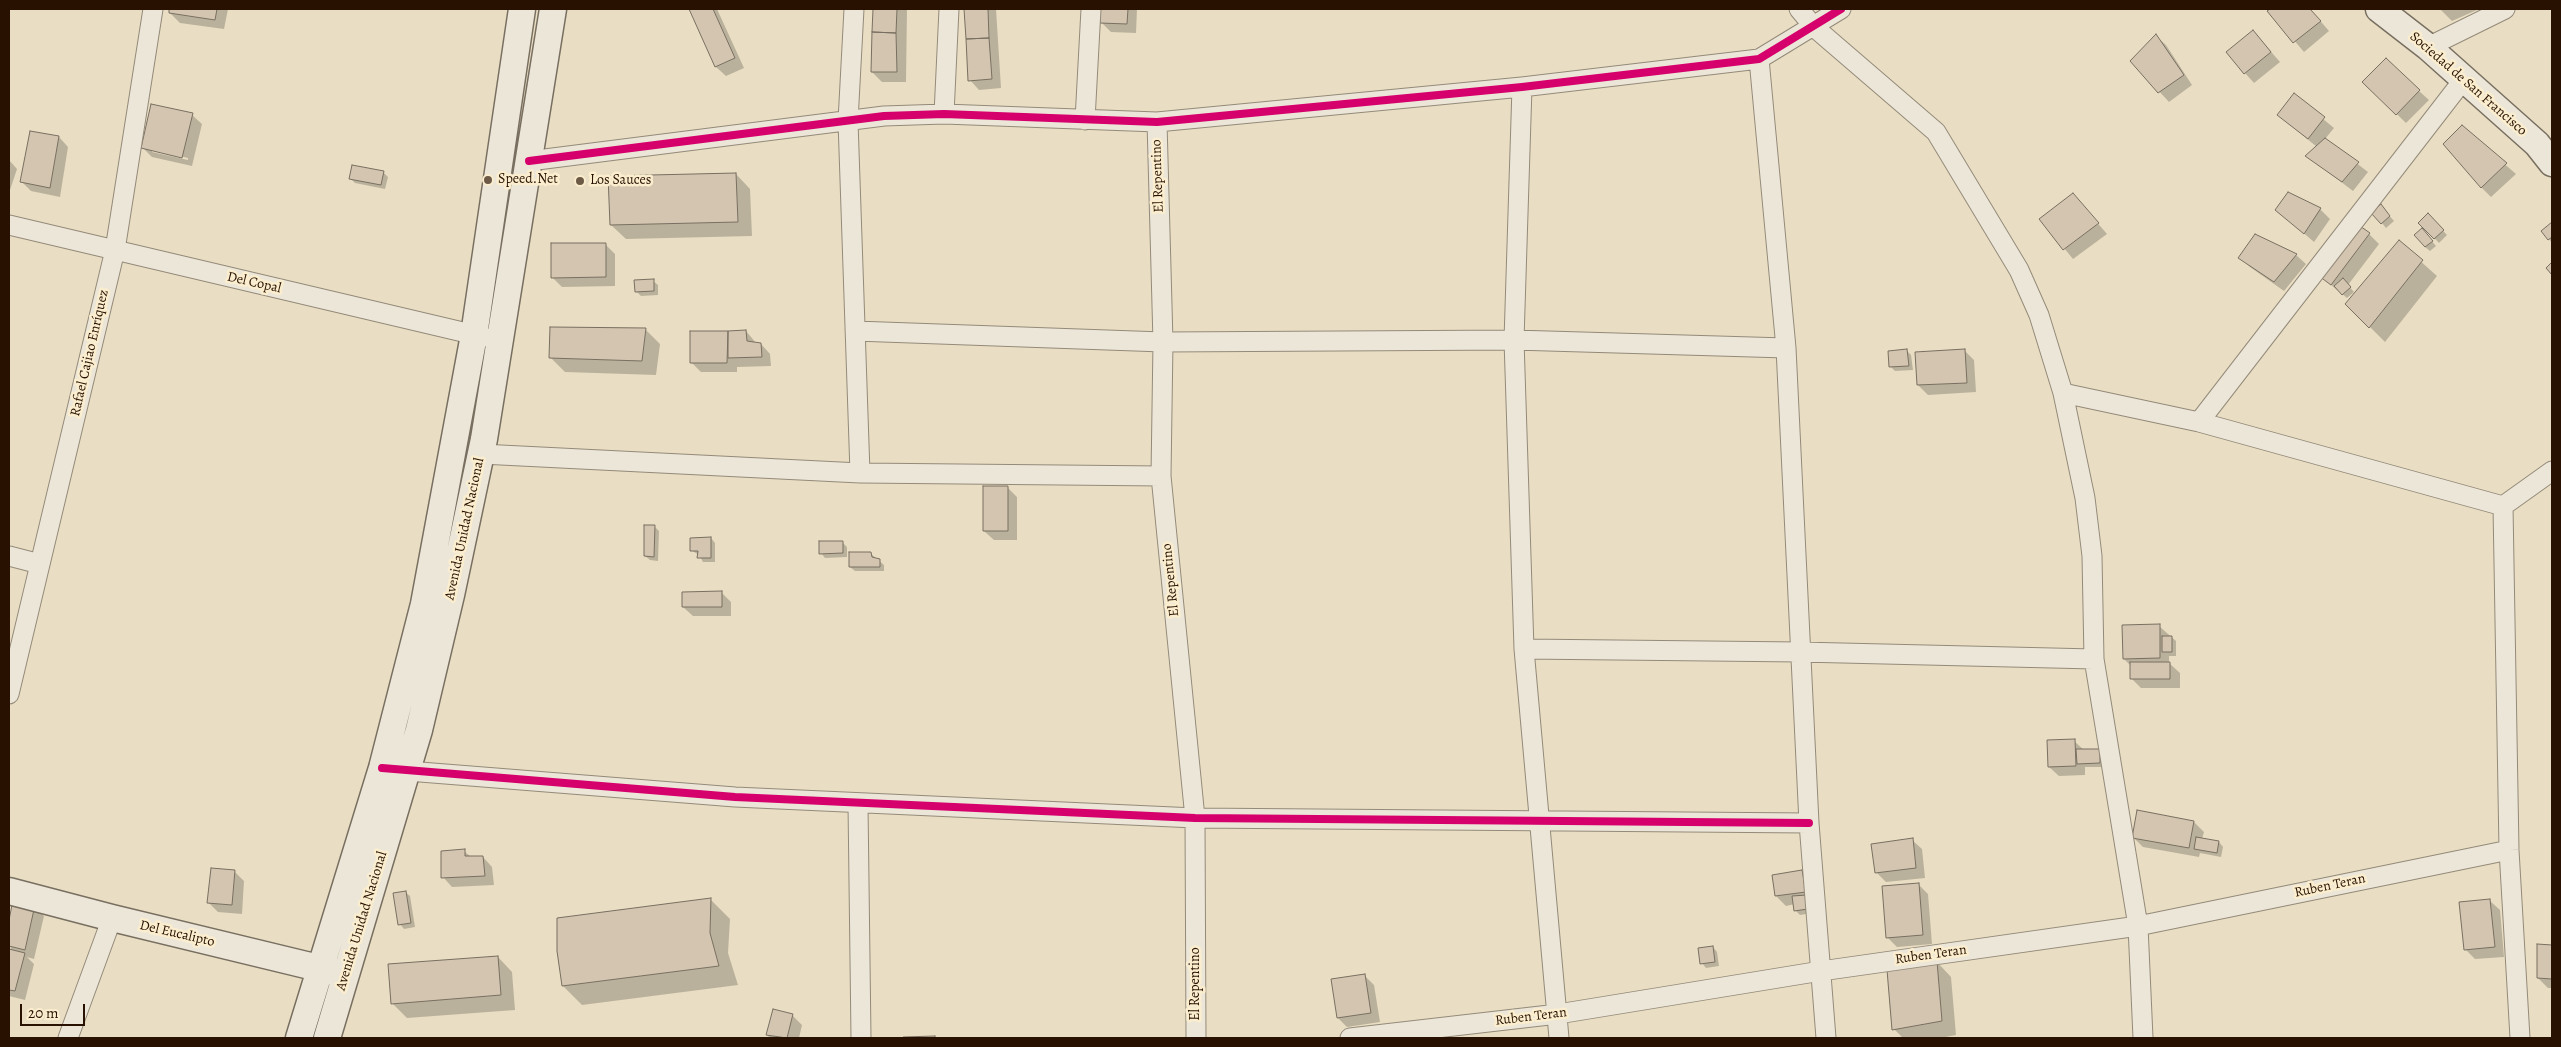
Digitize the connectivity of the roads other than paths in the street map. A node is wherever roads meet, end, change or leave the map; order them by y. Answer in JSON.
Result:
{"nodes":[{"id":1,"x":152,"y":9,"type":"edge"},
{"id":2,"x":522,"y":9,"type":"edge"},
{"id":3,"x":553,"y":9,"type":"edge"},
{"id":4,"x":854,"y":9,"type":"edge"},
{"id":5,"x":949,"y":9,"type":"edge"},
{"id":6,"x":1091,"y":9,"type":"edge"},
{"id":7,"x":1799,"y":9,"type":"edge"},
{"id":8,"x":1841,"y":9,"type":"edge"},
{"id":9,"x":2379,"y":9,"type":"edge"},
{"id":10,"x":2505,"y":9,"type":"edge"},
{"id":11,"x":1814,"y":27,"type":"junction"},
{"id":12,"x":2428,"y":47,"type":"junction"},
{"id":13,"x":1759,"y":59,"type":"junction"},
{"id":14,"x":2464,"y":79,"type":"junction"},
{"id":15,"x":1522,"y":87,"type":"junction"},
{"id":16,"x":944,"y":114,"type":"junction"},
{"id":17,"x":1085,"y":120,"type":"junction"},
{"id":18,"x":848,"y":121,"type":"junction"},
{"id":19,"x":1157,"y":122,"type":"junction"},
{"id":20,"x":528,"y":161,"type":"junction"},
{"id":21,"x":2552,"y":163,"type":"edge"},
{"id":22,"x":9,"y":225,"type":"edge"},
{"id":23,"x":115,"y":250,"type":"junction"},
{"id":24,"x":855,"y":331,"type":"junction"},
{"id":25,"x":474,"y":334,"type":"junction"},
{"id":26,"x":1514,"y":340,"type":"junction"},
{"id":27,"x":499,"y":341,"type":"junction"},
{"id":28,"x":1163,"y":342,"type":"junction"},
{"id":29,"x":1786,"y":348,"type":"junction"},
{"id":30,"x":2062,"y":393,"type":"junction"},
{"id":31,"x":2199,"y":422,"type":"junction"},
{"id":32,"x":481,"y":454,"type":"junction"},
{"id":33,"x":2552,"y":471,"type":"edge"},
{"id":34,"x":860,"y":473,"type":"junction"},
{"id":35,"x":1161,"y":476,"type":"junction"},
{"id":36,"x":2503,"y":506,"type":"junction"},
{"id":37,"x":9,"y":556,"type":"edge"},
{"id":38,"x":40,"y":564,"type":"junction"},
{"id":39,"x":1524,"y":649,"type":"junction"},
{"id":40,"x":1800,"y":652,"type":"junction"},
{"id":41,"x":2094,"y":659,"type":"junction"},
{"id":42,"x":9,"y":694,"type":"edge"},
{"id":43,"x":394,"y":770,"type":"junction"},
{"id":44,"x":858,"y":804,"type":"junction"},
{"id":45,"x":1195,"y":818,"type":"junction"},
{"id":46,"x":1540,"y":822,"type":"junction"},
{"id":47,"x":1809,"y":823,"type":"junction"},
{"id":48,"x":2509,"y":850,"type":"junction"},
{"id":49,"x":9,"y":891,"type":"edge"},
{"id":50,"x":112,"y":918,"type":"junction"},
{"id":51,"x":2138,"y":926,"type":"junction"},
{"id":52,"x":319,"y":967,"type":"junction"},
{"id":53,"x":1821,"y":971,"type":"junction"},
{"id":54,"x":346,"y":975,"type":"junction"},
{"id":55,"x":1558,"y":1014,"type":"junction"},
{"id":56,"x":68,"y":1038,"type":"edge"},
{"id":57,"x":299,"y":1038,"type":"edge"},
{"id":58,"x":327,"y":1038,"type":"edge"},
{"id":59,"x":861,"y":1038,"type":"edge"},
{"id":60,"x":1196,"y":1038,"type":"edge"},
{"id":61,"x":1350,"y":1038,"type":"edge"},
{"id":62,"x":1559,"y":1038,"type":"edge"},
{"id":63,"x":1826,"y":1038,"type":"edge"},
{"id":64,"x":2143,"y":1038,"type":"edge"},
{"id":65,"x":2520,"y":1038,"type":"edge"}],
"edges":[{"from":1,"to":23,"type":"street","name":"Rafael Cajiao Enríquez"},
{"from":2,"to":25,"type":"main road","name":"Avenida Unidad Nacional"},
{"from":3,"to":20,"type":"main road","name":"Avenida Unidad Nacional"},
{"from":4,"to":18,"type":"street"},
{"from":5,"to":16,"type":"street"},
{"from":6,"to":17,"type":"street"},
{"from":7,"to":11,"type":"street"},
{"from":8,"to":11,"type":"street"},
{"from":9,"to":12,"type":"main road","name":"Sociedad de San Francisco"},
{"from":10,"to":12,"type":"street"},
{"from":11,"to":13,"type":"street"},
{"from":11,"to":30,"type":"street"},
{"from":12,"to":14,"type":"main road","name":"Sociedad de San Francisco"},
{"from":13,"to":15,"type":"street"},
{"from":13,"to":29,"type":"street"},
{"from":14,"to":21,"type":"main road","name":"Sociedad de San Francisco"},
{"from":14,"to":31,"type":"street"},
{"from":15,"to":19,"type":"street"},
{"from":15,"to":26,"type":"street"},
{"from":16,"to":17,"type":"street"},
{"from":16,"to":18,"type":"street"},
{"from":17,"to":19,"type":"street"},
{"from":18,"to":20,"type":"street"},
{"from":18,"to":24,"type":"street"},
{"from":19,"to":28,"type":"street","name":"El Repentino"},
{"from":20,"to":27,"type":"main road","name":"Avenida Unidad Nacional"},
{"from":22,"to":23,"type":"street","name":"Del Copal"},
{"from":23,"to":25,"type":"street","name":"Del Copal"},
{"from":23,"to":38,"type":"street","name":"Rafael Cajiao Enríquez"},
{"from":24,"to":28,"type":"street"},
{"from":24,"to":34,"type":"street"},
{"from":25,"to":27,"type":"street","name":"Del Copal"},
{"from":25,"to":43,"type":"main road","name":"Avenida Unidad Nacional"},
{"from":26,"to":28,"type":"street"},
{"from":26,"to":29,"type":"street"},
{"from":26,"to":39,"type":"street"},
{"from":27,"to":32,"type":"main road","name":"Avenida Unidad Nacional"},
{"from":28,"to":35,"type":"street","name":"El Repentino"},
{"from":29,"to":40,"type":"street"},
{"from":30,"to":31,"type":"street"},
{"from":30,"to":41,"type":"street"},
{"from":31,"to":36,"type":"street"},
{"from":32,"to":34,"type":"street"},
{"from":32,"to":43,"type":"main road","name":"Avenida Unidad Nacional"},
{"from":33,"to":36,"type":"street"},
{"from":34,"to":35,"type":"street"},
{"from":35,"to":45,"type":"street","name":"El Repentino"},
{"from":36,"to":48,"type":"street"},
{"from":37,"to":38,"type":"street"},
{"from":38,"to":42,"type":"street","name":"Rafael Cajiao Enríquez"},
{"from":39,"to":40,"type":"street"},
{"from":39,"to":46,"type":"street"},
{"from":40,"to":41,"type":"street"},
{"from":40,"to":47,"type":"street"},
{"from":41,"to":51,"type":"street"},
{"from":43,"to":44,"type":"street"},
{"from":43,"to":52,"type":"main road","name":"Avenida Unidad Nacional"},
{"from":43,"to":54,"type":"main road","name":"Avenida Unidad Nacional"},
{"from":44,"to":45,"type":"street"},
{"from":44,"to":59,"type":"street"},
{"from":45,"to":46,"type":"street"},
{"from":45,"to":60,"type":"street","name":"El Repentino"},
{"from":46,"to":47,"type":"street"},
{"from":46,"to":55,"type":"street"},
{"from":47,"to":53,"type":"street"},
{"from":48,"to":51,"type":"street","name":"Ruben Teran"},
{"from":48,"to":65,"type":"street"},
{"from":49,"to":50,"type":"main road","name":"Del Eucalipto"},
{"from":50,"to":52,"type":"main road","name":"Del Eucalipto"},
{"from":50,"to":56,"type":"street"},
{"from":51,"to":53,"type":"street","name":"Ruben Teran"},
{"from":51,"to":64,"type":"street"},
{"from":52,"to":54,"type":"main road","name":"Del Eucalipto"},
{"from":52,"to":57,"type":"main road","name":"Avenida Unidad Nacional"},
{"from":53,"to":55,"type":"street","name":"Ruben Teran"},
{"from":53,"to":63,"type":"street"},
{"from":54,"to":58,"type":"main road","name":"Avenida Unidad Nacional"},
{"from":55,"to":61,"type":"street","name":"Ruben Teran"},
{"from":55,"to":62,"type":"street"}]}
